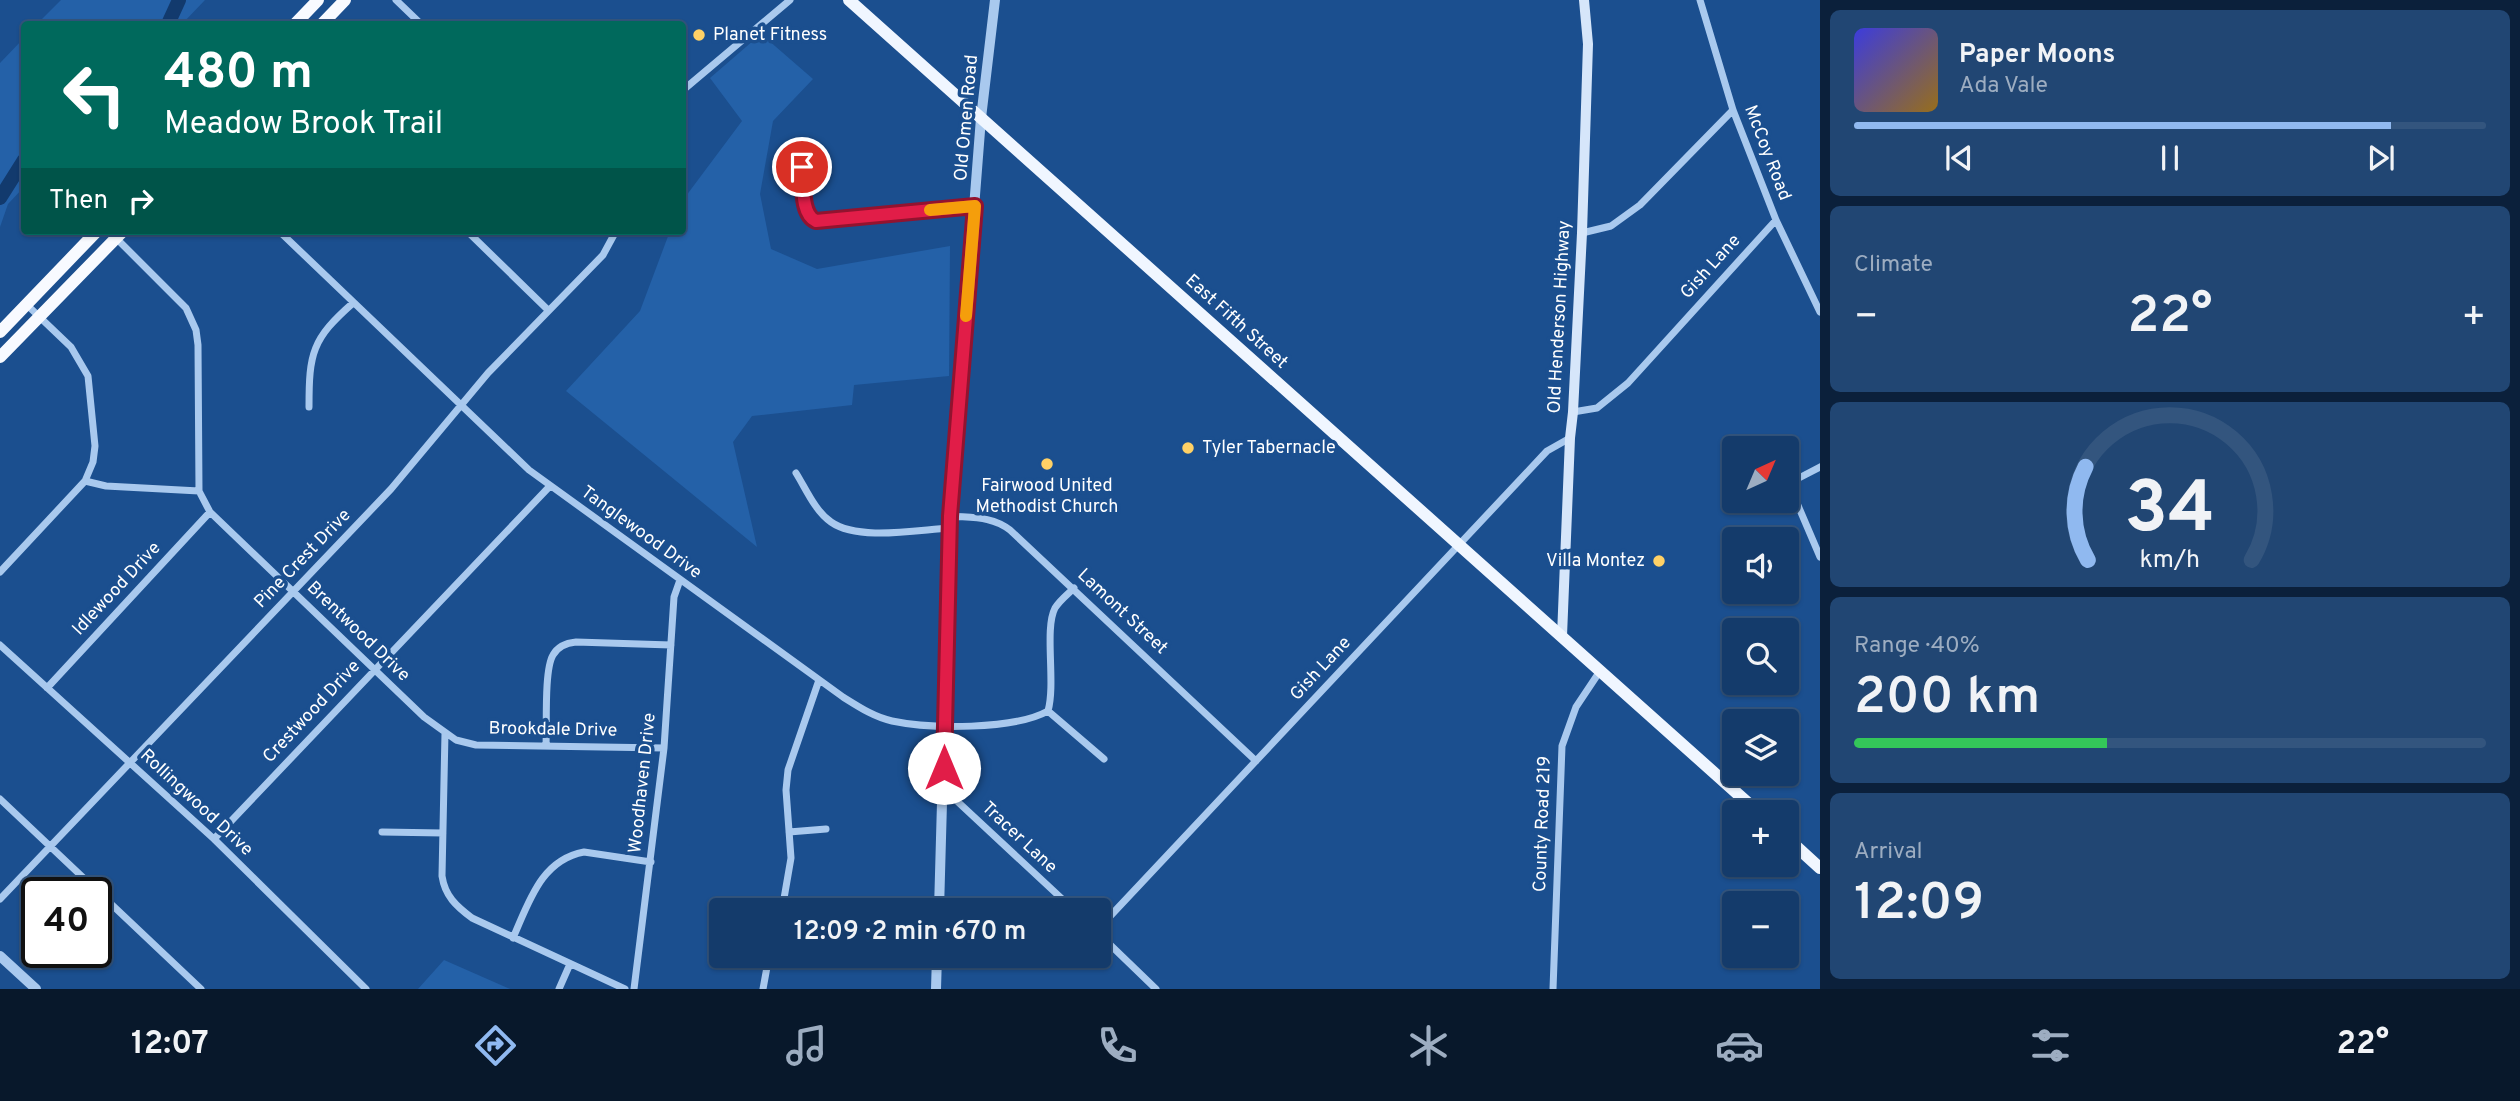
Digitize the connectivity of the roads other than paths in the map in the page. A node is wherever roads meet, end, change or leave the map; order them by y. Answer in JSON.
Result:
{"nodes":[{"id":1,"x":318,"y":0,"type":"edge"},
{"id":2,"x":345,"y":0,"type":"edge"},
{"id":3,"x":396,"y":0,"type":"edge"},
{"id":4,"x":790,"y":0,"type":"edge"},
{"id":5,"x":849,"y":0,"type":"edge"},
{"id":6,"x":995,"y":0,"type":"edge"},
{"id":7,"x":1584,"y":0,"type":"edge"},
{"id":8,"x":1700,"y":0,"type":"edge"},
{"id":9,"x":298,"y":21,"type":"edge"},
{"id":10,"x":325,"y":21,"type":"edge"},
{"id":11,"x":418,"y":21,"type":"edge"},
{"id":12,"x":686,"y":88,"type":"edge"},
{"id":13,"x":1733,"y":110,"type":"junction"},
{"id":14,"x":981,"y":118,"type":"junction"},
{"id":15,"x":828,"y":164,"type":"dead end"},
{"id":16,"x":802,"y":167,"type":"junction"},
{"id":17,"x":776,"y":170,"type":"dead end"},
{"id":18,"x":975,"y":206,"type":"junction"},
{"id":19,"x":1776,"y":220,"type":"junction"},
{"id":20,"x":1583,"y":233,"type":"junction"},
{"id":21,"x":93,"y":235,"type":"edge"},
{"id":22,"x":118,"y":235,"type":"edge"},
{"id":23,"x":120,"y":235,"type":"edge"},
{"id":24,"x":283,"y":235,"type":"edge"},
{"id":25,"x":471,"y":235,"type":"edge"},
{"id":26,"x":614,"y":235,"type":"edge"},
{"id":27,"x":353,"y":303,"type":"junction"},
{"id":28,"x":26,"y":304,"type":"junction"},
{"id":29,"x":548,"y":310,"type":"junction"},
{"id":30,"x":1820,"y":312,"type":"edge"},
{"id":31,"x":39,"y":316,"type":"junction"},
{"id":32,"x":0,"y":332,"type":"edge"},
{"id":33,"x":0,"y":357,"type":"edge"},
{"id":34,"x":460,"y":404,"type":"junction"},
{"id":35,"x":309,"y":407,"type":"dead end"},
{"id":36,"x":1573,"y":412,"type":"junction"},
{"id":37,"x":1570,"y":438,"type":"junction"},
{"id":38,"x":1820,"y":467,"type":"edge"},
{"id":39,"x":796,"y":473,"type":"dead end"},
{"id":40,"x":85,"y":481,"type":"junction"},
{"id":41,"x":550,"y":486,"type":"junction"},
{"id":42,"x":200,"y":491,"type":"junction"},
{"id":43,"x":210,"y":512,"type":"junction"},
{"id":44,"x":950,"y":516,"type":"junction"},
{"id":45,"x":949,"y":528,"type":"junction"},
{"id":46,"x":1459,"y":545,"type":"junction"},
{"id":47,"x":1820,"y":557,"type":"edge"},
{"id":48,"x":0,"y":572,"type":"edge"},
{"id":49,"x":680,"y":580,"type":"junction"},
{"id":50,"x":1074,"y":588,"type":"junction"},
{"id":51,"x":293,"y":592,"type":"junction"},
{"id":52,"x":1562,"y":636,"type":"junction"},
{"id":53,"x":0,"y":645,"type":"edge"},
{"id":54,"x":671,"y":645,"type":"junction"},
{"id":55,"x":374,"y":669,"type":"junction"},
{"id":56,"x":1600,"y":671,"type":"junction"},
{"id":57,"x":819,"y":680,"type":"junction"},
{"id":58,"x":47,"y":688,"type":"junction"},
{"id":59,"x":1048,"y":711,"type":"junction"},
{"id":60,"x":943,"y":727,"type":"junction"},
{"id":61,"x":445,"y":733,"type":"junction"},
{"id":62,"x":546,"y":745,"type":"junction"},
{"id":63,"x":664,"y":748,"type":"junction"},
{"id":64,"x":1104,"y":760,"type":"dead end"},
{"id":65,"x":1256,"y":761,"type":"junction"},
{"id":66,"x":129,"y":763,"type":"junction"},
{"id":67,"x":944,"y":789,"type":"junction"},
{"id":68,"x":0,"y":799,"type":"edge"},
{"id":69,"x":1745,"y":800,"type":"edge"},
{"id":70,"x":826,"y":828,"type":"dead end"},
{"id":71,"x":382,"y":832,"type":"dead end"},
{"id":72,"x":789,"y":832,"type":"junction"},
{"id":73,"x":443,"y":833,"type":"junction"},
{"id":74,"x":214,"y":839,"type":"junction"},
{"id":75,"x":50,"y":847,"type":"junction"},
{"id":76,"x":1799,"y":849,"type":"edge"},
{"id":77,"x":651,"y":862,"type":"junction"},
{"id":78,"x":1820,"y":868,"type":"edge"},
{"id":79,"x":784,"y":898,"type":"edge"},
{"id":80,"x":939,"y":898,"type":"edge"},
{"id":81,"x":1060,"y":898,"type":"edge"},
{"id":82,"x":0,"y":899,"type":"edge"},
{"id":83,"x":1111,"y":915,"type":"edge"},
{"id":84,"x":513,"y":938,"type":"junction"},
{"id":85,"x":1111,"y":946,"type":"edge"},
{"id":86,"x":0,"y":956,"type":"edge"},
{"id":87,"x":570,"y":964,"type":"junction"},
{"id":88,"x":767,"y":968,"type":"edge"},
{"id":89,"x":937,"y":968,"type":"edge"},
{"id":90,"x":36,"y":989,"type":"edge"},
{"id":91,"x":201,"y":989,"type":"edge"},
{"id":92,"x":366,"y":989,"type":"edge"},
{"id":93,"x":559,"y":989,"type":"edge"},
{"id":94,"x":625,"y":989,"type":"edge"},
{"id":95,"x":634,"y":989,"type":"edge"},
{"id":96,"x":764,"y":989,"type":"edge"},
{"id":97,"x":936,"y":989,"type":"edge"},
{"id":98,"x":1156,"y":989,"type":"edge"},
{"id":99,"x":1553,"y":989,"type":"edge"}],
"edges":[{"from":1,"to":9,"type":"highway"},
{"from":2,"to":10,"type":"highway"},
{"from":3,"to":11,"type":"street"},
{"from":4,"to":12,"type":"street"},
{"from":5,"to":14,"type":"main road","name":"East Fifth Street"},
{"from":6,"to":14,"type":"street","name":"Old Omen Road"},
{"from":7,"to":20,"type":"main road","name":"Old Henderson Highway"},
{"from":8,"to":13,"type":"street","name":"McCoy Road"},
{"from":13,"to":19,"type":"street","name":"McCoy Road"},
{"from":13,"to":20,"type":"street"},
{"from":14,"to":18,"type":"street","name":"Old Omen Road"},
{"from":14,"to":46,"type":"main road","name":"East Fifth Street"},
{"from":15,"to":16,"type":"street"},
{"from":16,"to":17,"type":"street"},
{"from":16,"to":18,"type":"street"},
{"from":18,"to":44,"type":"street","name":"Old Omen Road"},
{"from":19,"to":30,"type":"street","name":"McCoy Road"},
{"from":19,"to":36,"type":"street","name":"Gish Lane"},
{"from":20,"to":36,"type":"main road","name":"Old Henderson Highway"},
{"from":21,"to":28,"type":"highway"},
{"from":22,"to":31,"type":"highway"},
{"from":23,"to":42,"type":"street","name":"Brentwood Drive"},
{"from":24,"to":27,"type":"street","name":"Tanglewood Drive"},
{"from":25,"to":29,"type":"street"},
{"from":26,"to":29,"type":"street","name":"Pine Crest Drive"},
{"from":27,"to":34,"type":"street","name":"Tanglewood Drive"},
{"from":27,"to":35,"type":"street"},
{"from":28,"to":31,"type":"street"},
{"from":28,"to":32,"type":"highway"},
{"from":29,"to":34,"type":"street","name":"Pine Crest Drive"},
{"from":31,"to":33,"type":"highway"},
{"from":31,"to":40,"type":"street"},
{"from":34,"to":41,"type":"street","name":"Tanglewood Drive"},
{"from":34,"to":51,"type":"street","name":"Pine Crest Drive"},
{"from":36,"to":37,"type":"main road","name":"Old Henderson Highway"},
{"from":37,"to":46,"type":"street","name":"Gish Lane"},
{"from":37,"to":52,"type":"main road","name":"Old Henderson Highway"},
{"from":38,"to":47,"type":"street"},
{"from":39,"to":45,"type":"street"},
{"from":40,"to":42,"type":"street"},
{"from":40,"to":48,"type":"street"},
{"from":41,"to":49,"type":"street","name":"Tanglewood Drive"},
{"from":41,"to":55,"type":"street","name":"Crestwood Drive"},
{"from":42,"to":43,"type":"street","name":"Brentwood Drive"},
{"from":43,"to":51,"type":"street","name":"Brentwood Drive"},
{"from":43,"to":58,"type":"street","name":"Idlewood Drive"},
{"from":44,"to":45,"type":"street","name":"Old Omen Road"},
{"from":44,"to":50,"type":"street","name":"Lamont Street"},
{"from":45,"to":60,"type":"street","name":"Old Omen Road"},
{"from":46,"to":52,"type":"main road","name":"East Fifth Street"},
{"from":46,"to":65,"type":"street","name":"Gish Lane"},
{"from":49,"to":54,"type":"street","name":"Woodhaven Drive"},
{"from":49,"to":57,"type":"street","name":"Tanglewood Drive"},
{"from":50,"to":59,"type":"street"},
{"from":50,"to":65,"type":"street","name":"Lamont Street"},
{"from":51,"to":55,"type":"street","name":"Brentwood Drive"},
{"from":51,"to":66,"type":"street","name":"Pine Crest Drive"},
{"from":52,"to":56,"type":"main road","name":"East Fifth Street"},
{"from":53,"to":58,"type":"street","name":"Rollingwood Drive"},
{"from":54,"to":62,"type":"street"},
{"from":54,"to":63,"type":"street","name":"Woodhaven Drive"},
{"from":55,"to":61,"type":"street","name":"Brentwood Drive"},
{"from":55,"to":74,"type":"street","name":"Crestwood Drive"},
{"from":56,"to":69,"type":"main road","name":"East Fifth Street"},
{"from":56,"to":99,"type":"street","name":"County Road 219"},
{"from":57,"to":60,"type":"street","name":"Tanglewood Drive"},
{"from":57,"to":72,"type":"street"},
{"from":58,"to":66,"type":"street","name":"Rollingwood Drive"},
{"from":59,"to":60,"type":"street","name":"Tanglewood Drive"},
{"from":59,"to":64,"type":"street"},
{"from":60,"to":67,"type":"street","name":"Old Omen Road"},
{"from":61,"to":62,"type":"street","name":"Brookdale Drive"},
{"from":61,"to":73,"type":"street"},
{"from":62,"to":63,"type":"street","name":"Brookdale Drive"},
{"from":63,"to":77,"type":"street","name":"Woodhaven Drive"},
{"from":65,"to":83,"type":"street","name":"Gish Lane"},
{"from":66,"to":74,"type":"street","name":"Rollingwood Drive"},
{"from":66,"to":75,"type":"street","name":"Pine Crest Drive"},
{"from":67,"to":80,"type":"street","name":"Old Omen Road"},
{"from":67,"to":81,"type":"street","name":"Tracer Lane"},
{"from":68,"to":75,"type":"street"},
{"from":70,"to":72,"type":"street"},
{"from":71,"to":73,"type":"street"},
{"from":72,"to":79,"type":"street"},
{"from":73,"to":84,"type":"street"},
{"from":74,"to":92,"type":"street","name":"Rollingwood Drive"},
{"from":75,"to":82,"type":"street","name":"Pine Crest Drive"},
{"from":75,"to":91,"type":"street"},
{"from":76,"to":78,"type":"main road"},
{"from":77,"to":84,"type":"street"},
{"from":77,"to":95,"type":"street","name":"Woodhaven Drive"},
{"from":84,"to":87,"type":"street"},
{"from":85,"to":98,"type":"street"},
{"from":86,"to":90,"type":"street"},
{"from":87,"to":93,"type":"street"},
{"from":87,"to":94,"type":"street"},
{"from":88,"to":96,"type":"street"},
{"from":89,"to":97,"type":"street"}]}
